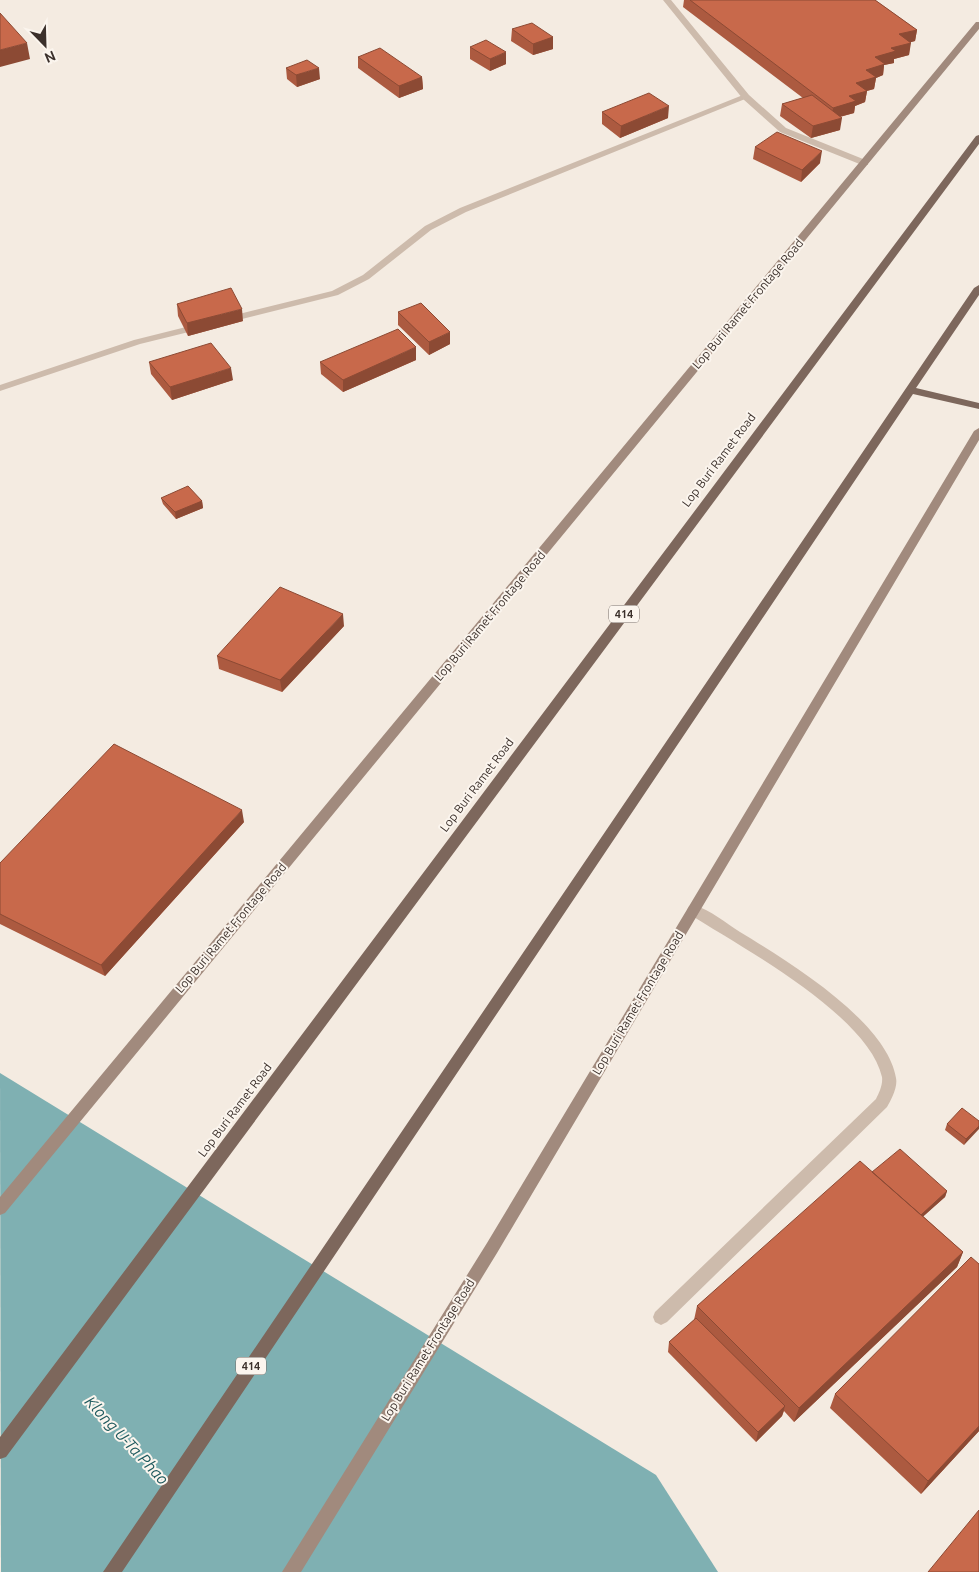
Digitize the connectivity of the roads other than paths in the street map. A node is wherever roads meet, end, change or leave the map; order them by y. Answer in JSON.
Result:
{"nodes":[{"id":1,"x":667,"y":0,"type":"edge"},
{"id":2,"x":979,"y":24,"type":"edge"},
{"id":3,"x":746,"y":97,"type":"junction"},
{"id":4,"x":979,"y":138,"type":"edge"},
{"id":5,"x":865,"y":163,"type":"junction"},
{"id":6,"x":979,"y":288,"type":"edge"},
{"id":7,"x":0,"y":388,"type":"edge"},
{"id":8,"x":910,"y":390,"type":"junction"},
{"id":9,"x":979,"y":406,"type":"edge"},
{"id":10,"x":979,"y":431,"type":"edge"},
{"id":11,"x":694,"y":910,"type":"junction"},
{"id":12,"x":0,"y":1208,"type":"edge"},
{"id":13,"x":661,"y":1317,"type":"dead end"},
{"id":14,"x":0,"y":1451,"type":"edge"},
{"id":15,"x":112,"y":1572,"type":"edge"},
{"id":16,"x":291,"y":1572,"type":"edge"}],
"edges":[{"from":1,"to":3,"type":"street"},
{"from":2,"to":5,"type":"main road","name":"Lop Buri Ramet Frontage Road"},
{"from":3,"to":5,"type":"street"},
{"from":3,"to":7,"type":"street"},
{"from":4,"to":14,"type":"main road","name":"Lop Buri Ramet Road","number":"414"},
{"from":5,"to":12,"type":"main road","name":"Lop Buri Ramet Frontage Road"},
{"from":6,"to":8,"type":"main road","number":"414"},
{"from":8,"to":9,"type":"main road"},
{"from":8,"to":15,"type":"main road","number":"414"},
{"from":10,"to":11,"type":"main road","name":"Lop Buri Ramet Frontage Road"},
{"from":11,"to":13,"type":"street"},
{"from":11,"to":16,"type":"main road","name":"Lop Buri Ramet Frontage Road"}]}
